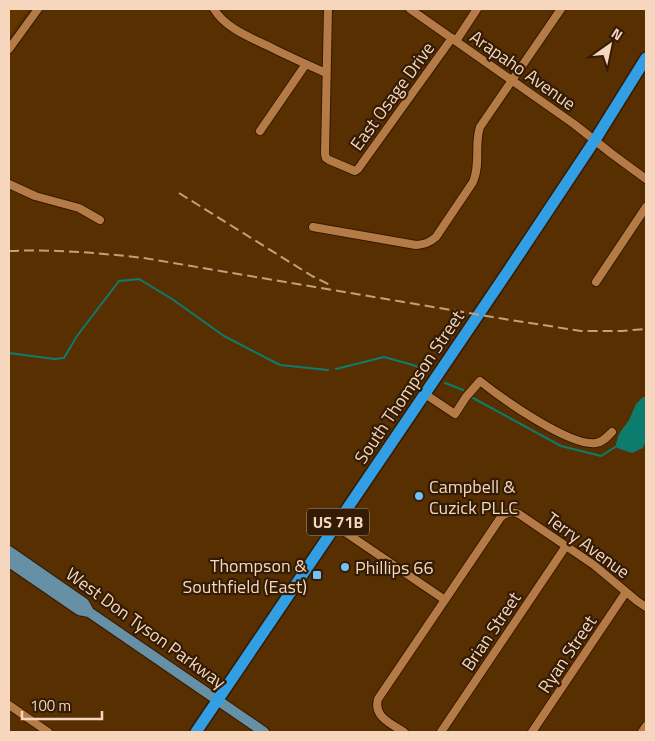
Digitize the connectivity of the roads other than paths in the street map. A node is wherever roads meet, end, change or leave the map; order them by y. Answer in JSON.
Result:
{"nodes":[{"id":1,"x":38,"y":9,"type":"edge"},
{"id":2,"x":214,"y":9,"type":"edge"},
{"id":3,"x":328,"y":9,"type":"edge"},
{"id":4,"x":410,"y":9,"type":"edge"},
{"id":5,"x":477,"y":9,"type":"edge"},
{"id":6,"x":561,"y":9,"type":"edge"},
{"id":7,"x":454,"y":40,"type":"junction"},
{"id":8,"x":9,"y":49,"type":"edge"},
{"id":9,"x":646,"y":58,"type":"edge"},
{"id":10,"x":306,"y":64,"type":"junction"},
{"id":11,"x":326,"y":73,"type":"junction"},
{"id":12,"x":513,"y":80,"type":"junction"},
{"id":13,"x":260,"y":131,"type":"dead end"},
{"id":14,"x":594,"y":140,"type":"junction"},
{"id":15,"x":646,"y":179,"type":"edge"},
{"id":16,"x":9,"y":184,"type":"edge"},
{"id":17,"x":646,"y":207,"type":"edge"},
{"id":18,"x":100,"y":220,"type":"dead end"},
{"id":19,"x":313,"y":227,"type":"dead end"},
{"id":20,"x":596,"y":282,"type":"dead end"},
{"id":21,"x":425,"y":394,"type":"junction"},
{"id":22,"x":612,"y":432,"type":"dead end"},
{"id":23,"x":336,"y":526,"type":"junction"},
{"id":24,"x":566,"y":546,"type":"junction"},
{"id":25,"x":9,"y":551,"type":"edge"},
{"id":26,"x":9,"y":562,"type":"edge"},
{"id":27,"x":626,"y":592,"type":"junction"},
{"id":28,"x":446,"y":600,"type":"junction"},
{"id":29,"x":646,"y":607,"type":"edge"},
{"id":30,"x":89,"y":612,"type":"junction"},
{"id":31,"x":217,"y":700,"type":"junction"},
{"id":32,"x":9,"y":704,"type":"edge"},
{"id":33,"x":646,"y":726,"type":"edge"},
{"id":34,"x":48,"y":732,"type":"edge"},
{"id":35,"x":196,"y":732,"type":"edge"},
{"id":36,"x":264,"y":732,"type":"edge"},
{"id":37,"x":404,"y":732,"type":"edge"},
{"id":38,"x":441,"y":732,"type":"edge"},
{"id":39,"x":532,"y":732,"type":"edge"},
{"id":40,"x":642,"y":732,"type":"edge"}],
"edges":[{"from":1,"to":8,"type":"street"},
{"from":2,"to":10,"type":"street"},
{"from":3,"to":11,"type":"street"},
{"from":4,"to":7,"type":"street","name":"Arapaho Avenue"},
{"from":5,"to":7,"type":"street","name":"East Osage Drive"},
{"from":6,"to":12,"type":"street"},
{"from":7,"to":11,"type":"street","name":"East Osage Drive"},
{"from":7,"to":12,"type":"street","name":"Arapaho Avenue"},
{"from":9,"to":14,"type":"highway","name":"South Thompson Street","number":"US 71B"},
{"from":10,"to":11,"type":"street"},
{"from":10,"to":13,"type":"street"},
{"from":12,"to":14,"type":"street","name":"Arapaho Avenue"},
{"from":12,"to":19,"type":"street"},
{"from":14,"to":15,"type":"street","name":"Arapaho Avenue"},
{"from":14,"to":21,"type":"highway","name":"South Thompson Street","number":"US 71B"},
{"from":16,"to":18,"type":"street"},
{"from":17,"to":20,"type":"street"},
{"from":21,"to":22,"type":"street"},
{"from":21,"to":23,"type":"highway","name":"South Thompson Street","number":"US 71B"},
{"from":23,"to":28,"type":"street"},
{"from":23,"to":31,"type":"highway","name":"South Thompson Street","number":"US 71B"},
{"from":24,"to":27,"type":"street","name":"Terry Avenue"},
{"from":24,"to":28,"type":"street","name":"Terry Avenue"},
{"from":24,"to":38,"type":"street","name":"Brian Street"},
{"from":25,"to":30,"type":"main road","name":"West Don Tyson Parkway"},
{"from":26,"to":30,"type":"main road"},
{"from":27,"to":29,"type":"street","name":"Terry Avenue"},
{"from":27,"to":39,"type":"street","name":"Ryan Street"},
{"from":28,"to":37,"type":"street"},
{"from":30,"to":31,"type":"main road","name":"West Don Tyson Parkway"},
{"from":31,"to":35,"type":"highway","name":"South Thompson Street","number":"US 71B"},
{"from":31,"to":36,"type":"main road","name":"West Don Tyson Parkway"},
{"from":32,"to":34,"type":"street"},
{"from":33,"to":40,"type":"street"}]}
